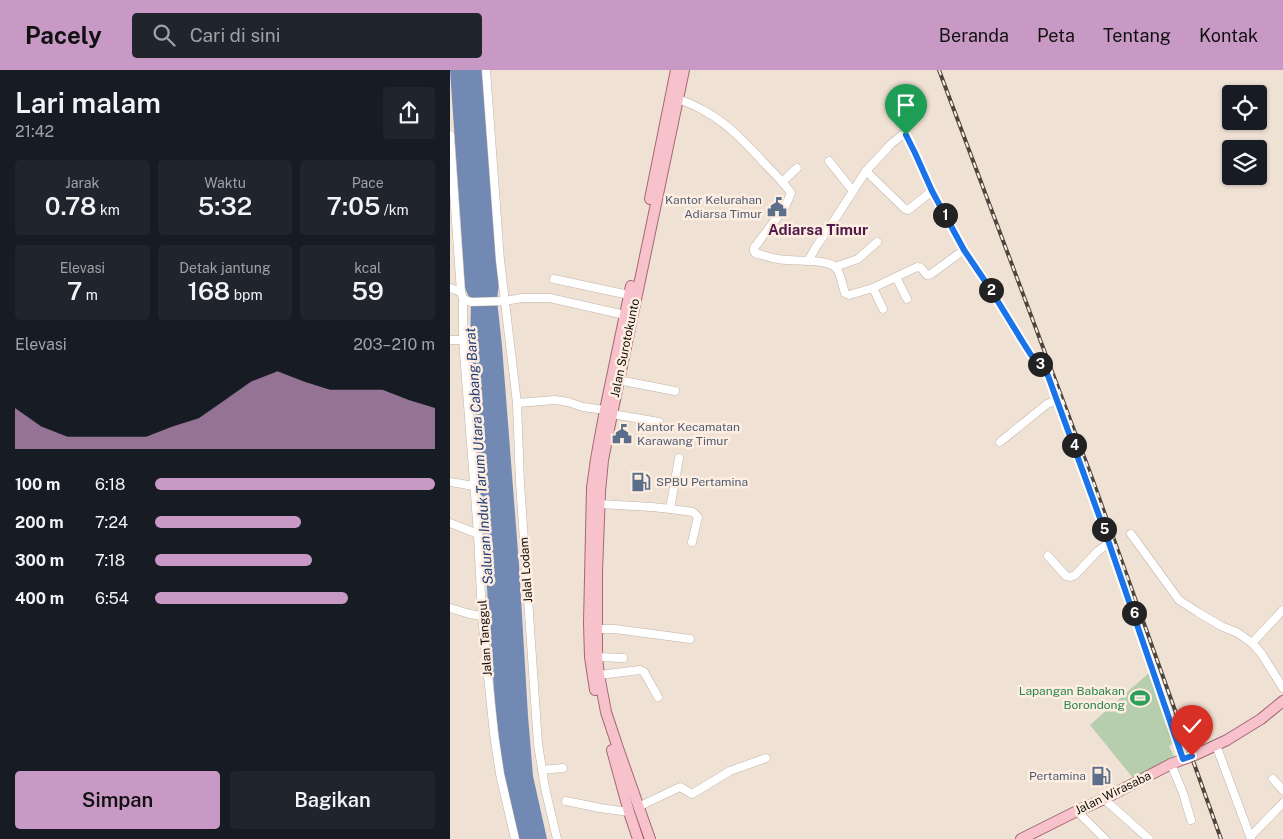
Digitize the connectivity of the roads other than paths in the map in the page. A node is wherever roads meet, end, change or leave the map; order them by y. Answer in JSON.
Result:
{"nodes":[{"id":1,"x":486,"y":70,"type":"edge"},
{"id":2,"x":676,"y":70,"type":"edge"},
{"id":3,"x":684,"y":70,"type":"edge"},
{"id":4,"x":678,"y":99,"type":"junction"},
{"id":5,"x":450,"y":135,"type":"edge"},
{"id":6,"x":451,"y":157,"type":"edge"},
{"id":7,"x":829,"y":162,"type":"dead end"},
{"id":8,"x":797,"y":168,"type":"dead end"},
{"id":9,"x":866,"y":171,"type":"junction"},
{"id":10,"x":782,"y":182,"type":"junction"},
{"id":11,"x":853,"y":191,"type":"junction"},
{"id":12,"x":932,"y":191,"type":"junction"},
{"id":13,"x":877,"y":242,"type":"dead end"},
{"id":14,"x":454,"y":249,"type":"edge"},
{"id":15,"x":964,"y":250,"type":"junction"},
{"id":16,"x":808,"y":261,"type":"junction"},
{"id":17,"x":835,"y":267,"type":"junction"},
{"id":18,"x":896,"y":277,"type":"junction"},
{"id":19,"x":554,"y":279,"type":"dead end"},
{"id":20,"x":450,"y":288,"type":"edge"},
{"id":21,"x":872,"y":288,"type":"junction"},
{"id":22,"x":629,"y":296,"type":"junction"},
{"id":23,"x":465,"y":298,"type":"junction"},
{"id":24,"x":907,"y":299,"type":"dead end"},
{"id":25,"x":501,"y":300,"type":"junction"},
{"id":26,"x":883,"y":309,"type":"dead end"},
{"id":27,"x":625,"y":315,"type":"junction"},
{"id":28,"x":450,"y":340,"type":"edge"},
{"id":29,"x":463,"y":340,"type":"junction"},
{"id":30,"x":618,"y":380,"type":"junction"},
{"id":31,"x":675,"y":391,"type":"dead end"},
{"id":32,"x":612,"y":398,"type":"junction"},
{"id":33,"x":1057,"y":400,"type":"junction"},
{"id":34,"x":517,"y":403,"type":"junction"},
{"id":35,"x":608,"y":412,"type":"junction"},
{"id":36,"x":659,"y":422,"type":"dead end"},
{"id":37,"x":1000,"y":442,"type":"dead end"},
{"id":38,"x":678,"y":458,"type":"dead end"},
{"id":39,"x":450,"y":482,"type":"edge"},
{"id":40,"x":474,"y":486,"type":"junction"},
{"id":41,"x":600,"y":504,"type":"junction"},
{"id":42,"x":670,"y":509,"type":"junction"},
{"id":43,"x":450,"y":523,"type":"edge"},
{"id":44,"x":478,"y":534,"type":"junction"},
{"id":45,"x":1131,"y":534,"type":"dead end"},
{"id":46,"x":594,"y":536,"type":"junction"},
{"id":47,"x":692,"y":542,"type":"dead end"},
{"id":48,"x":1109,"y":543,"type":"junction"},
{"id":49,"x":1048,"y":556,"type":"dead end"},
{"id":50,"x":450,"y":608,"type":"edge"},
{"id":51,"x":1283,"y":610,"type":"edge"},
{"id":52,"x":482,"y":616,"type":"junction"},
{"id":53,"x":593,"y":626,"type":"junction"},
{"id":54,"x":690,"y":639,"type":"dead end"},
{"id":55,"x":1252,"y":643,"type":"junction"},
{"id":56,"x":598,"y":657,"type":"junction"},
{"id":57,"x":623,"y":658,"type":"dead end"},
{"id":58,"x":599,"y":675,"type":"junction"},
{"id":59,"x":1283,"y":688,"type":"edge"},
{"id":60,"x":658,"y":697,"type":"dead end"},
{"id":61,"x":1283,"y":701,"type":"edge"},
{"id":62,"x":1216,"y":745,"type":"junction"},
{"id":63,"x":766,"y":758,"type":"dead end"},
{"id":64,"x":1183,"y":759,"type":"junction"},
{"id":65,"x":1172,"y":764,"type":"junction"},
{"id":66,"x":562,"y":768,"type":"dead end"},
{"id":67,"x":542,"y":770,"type":"junction"},
{"id":68,"x":1273,"y":779,"type":"dead end"},
{"id":69,"x":1283,"y":790,"type":"edge"},
{"id":70,"x":1109,"y":796,"type":"junction"},
{"id":71,"x":566,"y":801,"type":"dead end"},
{"id":72,"x":1283,"y":803,"type":"edge"},
{"id":73,"x":638,"y":807,"type":"junction"},
{"id":74,"x":1077,"y":811,"type":"junction"},
{"id":75,"x":629,"y":812,"type":"junction"},
{"id":76,"x":1191,"y":820,"type":"dead end"},
{"id":77,"x":1251,"y":838,"type":"edge"},
{"id":78,"x":515,"y":839,"type":"edge"},
{"id":79,"x":557,"y":839,"type":"edge"},
{"id":80,"x":638,"y":839,"type":"edge"},
{"id":81,"x":650,"y":839,"type":"edge"},
{"id":82,"x":1021,"y":839,"type":"edge"},
{"id":83,"x":1105,"y":839,"type":"edge"},
{"id":84,"x":1149,"y":839,"type":"edge"}],
"edges":[{"from":1,"to":25,"type":"street","name":"Jalal Lodam"},
{"from":2,"to":22,"type":"main road","name":"Jalan Surotokunto"},
{"from":3,"to":4,"type":"main road","name":"Jalan Surotokunto"},
{"from":4,"to":10,"type":"street"},
{"from":4,"to":30,"type":"main road","name":"Jalan Surotokunto"},
{"from":5,"to":6,"type":"street","name":"Jalan Tanggul"},
{"from":6,"to":14,"type":"street","name":"Jalan Tanggul"},
{"from":7,"to":11,"type":"street"},
{"from":8,"to":10,"type":"street"},
{"from":9,"to":11,"type":"street"},
{"from":9,"to":12,"type":"street"},
{"from":9,"to":12,"type":"street"},
{"from":10,"to":16,"type":"street"},
{"from":11,"to":16,"type":"street"},
{"from":12,"to":15,"type":"street"},
{"from":13,"to":17,"type":"street"},
{"from":14,"to":23,"type":"street","name":"Jalan Tanggul"},
{"from":15,"to":18,"type":"street"},
{"from":15,"to":33,"type":"street"},
{"from":16,"to":17,"type":"street"},
{"from":17,"to":21,"type":"street"},
{"from":18,"to":21,"type":"street"},
{"from":18,"to":24,"type":"street"},
{"from":19,"to":22,"type":"street"},
{"from":20,"to":23,"type":"street"},
{"from":21,"to":26,"type":"street"},
{"from":22,"to":27,"type":"main road","name":"Jalan Surotokunto"},
{"from":23,"to":25,"type":"street"},
{"from":23,"to":29,"type":"street","name":"Jalan Tanggul"},
{"from":25,"to":27,"type":"street"},
{"from":25,"to":34,"type":"street","name":"Jalal Lodam"},
{"from":27,"to":32,"type":"main road","name":"Jalan Surotokunto"},
{"from":28,"to":29,"type":"street"},
{"from":29,"to":40,"type":"street","name":"Jalan Tanggul"},
{"from":30,"to":31,"type":"street"},
{"from":30,"to":32,"type":"main road","name":"Jalan Surotokunto"},
{"from":32,"to":35,"type":"main road","name":"Jalan Surotokunto"},
{"from":33,"to":37,"type":"street"},
{"from":33,"to":48,"type":"street"},
{"from":34,"to":35,"type":"street"},
{"from":34,"to":67,"type":"street","name":"Jalal Lodam"},
{"from":35,"to":36,"type":"street"},
{"from":35,"to":41,"type":"main road","name":"Jalan Surotokunto"},
{"from":35,"to":46,"type":"main road","name":"Jalan Surotokunto"},
{"from":38,"to":42,"type":"street"},
{"from":39,"to":40,"type":"street"},
{"from":40,"to":44,"type":"street","name":"Jalan Tanggul"},
{"from":41,"to":42,"type":"street"},
{"from":41,"to":46,"type":"main road","name":"Jalan Surotokunto"},
{"from":42,"to":47,"type":"street"},
{"from":43,"to":44,"type":"street"},
{"from":44,"to":52,"type":"street","name":"Jalan Tanggul"},
{"from":45,"to":55,"type":"street"},
{"from":46,"to":53,"type":"main road","name":"Jalan Surotokunto"},
{"from":48,"to":49,"type":"street"},
{"from":48,"to":64,"type":"street"},
{"from":50,"to":52,"type":"street"},
{"from":51,"to":55,"type":"street"},
{"from":52,"to":78,"type":"street","name":"Jalan Tanggul"},
{"from":53,"to":54,"type":"street"},
{"from":53,"to":56,"type":"main road"},
{"from":53,"to":75,"type":"main road"},
{"from":55,"to":59,"type":"street"},
{"from":56,"to":57,"type":"street"},
{"from":56,"to":58,"type":"main road"},
{"from":58,"to":60,"type":"street"},
{"from":58,"to":73,"type":"main road"},
{"from":61,"to":62,"type":"main road","name":"Jalan Wirasaba"},
{"from":62,"to":64,"type":"main road","name":"Jalan Wirasaba"},
{"from":62,"to":77,"type":"street"},
{"from":63,"to":73,"type":"street"},
{"from":64,"to":65,"type":"main road","name":"Jalan Wirasaba"},
{"from":65,"to":70,"type":"main road","name":"Jalan Wirasaba"},
{"from":65,"to":76,"type":"street"},
{"from":66,"to":67,"type":"street"},
{"from":67,"to":79,"type":"street","name":"Jalal Lodam"},
{"from":68,"to":69,"type":"street"},
{"from":70,"to":74,"type":"main road","name":"Jalan Wirasaba"},
{"from":70,"to":84,"type":"street"},
{"from":71,"to":75,"type":"street"},
{"from":72,"to":77,"type":"street"},
{"from":73,"to":81,"type":"main road"},
{"from":74,"to":82,"type":"main road","name":"Jalan Wirasaba"},
{"from":74,"to":83,"type":"street"},
{"from":75,"to":80,"type":"main road"}]}
